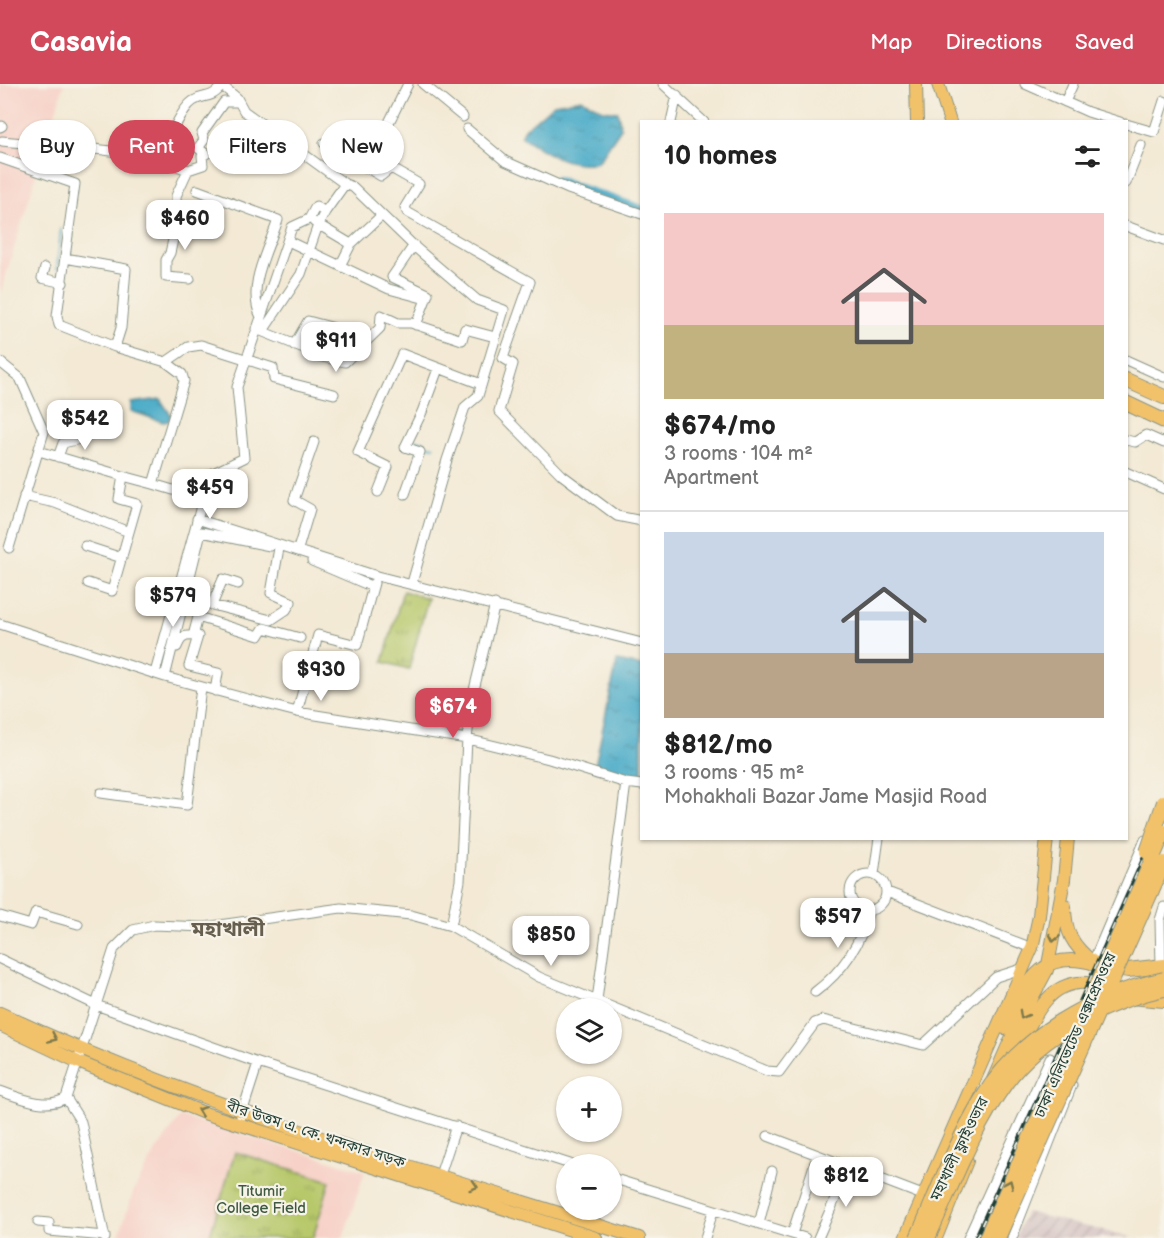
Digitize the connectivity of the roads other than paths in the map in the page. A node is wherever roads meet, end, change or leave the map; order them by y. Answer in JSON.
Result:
{"nodes":[{"id":1,"x":408,"y":84,"type":"edge"},
{"id":2,"x":423,"y":84,"type":"edge"},
{"id":3,"x":663,"y":84,"type":"edge"},
{"id":4,"x":916,"y":84,"type":"edge"},
{"id":5,"x":938,"y":84,"type":"edge"},
{"id":6,"x":1025,"y":84,"type":"edge"},
{"id":7,"x":1072,"y":84,"type":"edge"},
{"id":8,"x":221,"y":85,"type":"edge"},
{"id":9,"x":677,"y":95,"type":"junction"},
{"id":10,"x":237,"y":98,"type":"junction"},
{"id":11,"x":1164,"y":101,"type":"edge"},
{"id":12,"x":1065,"y":102,"type":"junction"},
{"id":13,"x":463,"y":117,"type":"dead end"},
{"id":14,"x":180,"y":120,"type":"edge"},
{"id":15,"x":390,"y":120,"type":"edge"},
{"id":16,"x":671,"y":120,"type":"edge"},
{"id":17,"x":702,"y":120,"type":"edge"},
{"id":18,"x":917,"y":120,"type":"edge"},
{"id":19,"x":949,"y":120,"type":"edge"},
{"id":20,"x":1114,"y":120,"type":"edge"},
{"id":21,"x":1128,"y":125,"type":"edge"},
{"id":22,"x":467,"y":129,"type":"dead end"},
{"id":23,"x":2,"y":141,"type":"dead end"},
{"id":24,"x":1141,"y":145,"type":"dead end"},
{"id":25,"x":108,"y":152,"type":"edge"},
{"id":26,"x":0,"y":158,"type":"edge"},
{"id":27,"x":195,"y":168,"type":"edge"},
{"id":28,"x":186,"y":174,"type":"edge"},
{"id":29,"x":402,"y":174,"type":"edge"},
{"id":30,"x":1128,"y":178,"type":"edge"},
{"id":31,"x":345,"y":184,"type":"junction"},
{"id":32,"x":197,"y":190,"type":"dead end"},
{"id":33,"x":326,"y":212,"type":"junction"},
{"id":34,"x":640,"y":213,"type":"edge"},
{"id":35,"x":381,"y":216,"type":"junction"},
{"id":36,"x":309,"y":219,"type":"junction"},
{"id":37,"x":318,"y":225,"type":"junction"},
{"id":38,"x":1128,"y":227,"type":"edge"},
{"id":39,"x":1164,"y":240,"type":"edge"},
{"id":40,"x":288,"y":241,"type":"junction"},
{"id":41,"x":351,"y":244,"type":"junction"},
{"id":42,"x":414,"y":245,"type":"junction"},
{"id":43,"x":309,"y":250,"type":"junction"},
{"id":44,"x":65,"y":258,"type":"junction"},
{"id":45,"x":340,"y":266,"type":"junction"},
{"id":46,"x":45,"y":268,"type":"dead end"},
{"id":47,"x":190,"y":279,"type":"dead end"},
{"id":48,"x":63,"y":283,"type":"junction"},
{"id":49,"x":426,"y":299,"type":"junction"},
{"id":50,"x":261,"y":317,"type":"junction"},
{"id":51,"x":416,"y":325,"type":"junction"},
{"id":52,"x":260,"y":330,"type":"junction"},
{"id":53,"x":352,"y":337,"type":"dead end"},
{"id":54,"x":495,"y":337,"type":"junction"},
{"id":55,"x":294,"y":345,"type":"junction"},
{"id":56,"x":115,"y":347,"type":"junction"},
{"id":57,"x":248,"y":361,"type":"junction"},
{"id":58,"x":1128,"y":361,"type":"edge"},
{"id":59,"x":0,"y":362,"type":"edge"},
{"id":60,"x":166,"y":362,"type":"junction"},
{"id":61,"x":438,"y":369,"type":"junction"},
{"id":62,"x":1164,"y":377,"type":"edge"},
{"id":63,"x":1128,"y":381,"type":"edge"},
{"id":64,"x":481,"y":384,"type":"junction"},
{"id":65,"x":334,"y":394,"type":"dead end"},
{"id":66,"x":1164,"y":397,"type":"edge"},
{"id":67,"x":1128,"y":405,"type":"edge"},
{"id":68,"x":84,"y":410,"type":"dead end"},
{"id":69,"x":1164,"y":421,"type":"edge"},
{"id":70,"x":1128,"y":440,"type":"edge"},
{"id":71,"x":314,"y":442,"type":"dead end"},
{"id":72,"x":1164,"y":443,"type":"edge"},
{"id":73,"x":39,"y":451,"type":"junction"},
{"id":74,"x":58,"y":457,"type":"junction"},
{"id":75,"x":1128,"y":473,"type":"edge"},
{"id":76,"x":123,"y":476,"type":"junction"},
{"id":77,"x":153,"y":484,"type":"junction"},
{"id":78,"x":1164,"y":489,"type":"edge"},
{"id":79,"x":378,"y":492,"type":"dead end"},
{"id":80,"x":405,"y":494,"type":"dead end"},
{"id":81,"x":24,"y":496,"type":"junction"},
{"id":82,"x":203,"y":499,"type":"junction"},
{"id":83,"x":197,"y":519,"type":"junction"},
{"id":84,"x":640,"y":521,"type":"edge"},
{"id":85,"x":129,"y":532,"type":"junction"},
{"id":86,"x":85,"y":546,"type":"dead end"},
{"id":87,"x":9,"y":548,"type":"dead end"},
{"id":88,"x":279,"y":548,"type":"junction"},
{"id":89,"x":298,"y":549,"type":"junction"},
{"id":90,"x":122,"y":558,"type":"junction"},
{"id":91,"x":377,"y":576,"type":"junction"},
{"id":92,"x":88,"y":583,"type":"dead end"},
{"id":93,"x":412,"y":583,"type":"junction"},
{"id":94,"x":238,"y":584,"type":"dead end"},
{"id":95,"x":373,"y":586,"type":"junction"},
{"id":96,"x":186,"y":593,"type":"junction"},
{"id":97,"x":495,"y":604,"type":"junction"},
{"id":98,"x":212,"y":605,"type":"junction"},
{"id":99,"x":0,"y":624,"type":"edge"},
{"id":100,"x":193,"y":635,"type":"junction"},
{"id":101,"x":300,"y":638,"type":"dead end"},
{"id":102,"x":640,"y":642,"type":"edge"},
{"id":103,"x":177,"y":650,"type":"dead end"},
{"id":104,"x":155,"y":674,"type":"junction"},
{"id":105,"x":165,"y":677,"type":"junction"},
{"id":106,"x":201,"y":687,"type":"junction"},
{"id":107,"x":215,"y":691,"type":"junction"},
{"id":108,"x":297,"y":712,"type":"junction"},
{"id":109,"x":467,"y":739,"type":"junction"},
{"id":110,"x":626,"y":783,"type":"junction"},
{"id":111,"x":640,"y":785,"type":"edge"},
{"id":112,"x":101,"y":793,"type":"dead end"},
{"id":113,"x":1164,"y":794,"type":"edge"},
{"id":114,"x":1164,"y":802,"type":"edge"},
{"id":115,"x":1164,"y":832,"type":"edge"},
{"id":116,"x":879,"y":840,"type":"edge"},
{"id":117,"x":1047,"y":840,"type":"edge"},
{"id":118,"x":1068,"y":840,"type":"edge"},
{"id":119,"x":1164,"y":846,"type":"edge"},
{"id":120,"x":1164,"y":863,"type":"edge"},
{"id":121,"x":874,"y":873,"type":"junction"},
{"id":122,"x":1064,"y":880,"type":"junction"},
{"id":123,"x":1138,"y":889,"type":"junction"},
{"id":124,"x":887,"y":891,"type":"junction"},
{"id":125,"x":1164,"y":907,"type":"edge"},
{"id":126,"x":869,"y":910,"type":"junction"},
{"id":127,"x":0,"y":916,"type":"edge"},
{"id":128,"x":78,"y":924,"type":"dead end"},
{"id":129,"x":451,"y":926,"type":"junction"},
{"id":130,"x":0,"y":959,"type":"edge"},
{"id":131,"x":1027,"y":959,"type":"junction"},
{"id":132,"x":1049,"y":963,"type":"junction"},
{"id":133,"x":1099,"y":965,"type":"junction"},
{"id":134,"x":1163,"y":970,"type":"edge"},
{"id":135,"x":1087,"y":983,"type":"joint"},
{"id":136,"x":1103,"y":989,"type":"junction"},
{"id":137,"x":1164,"y":989,"type":"edge"},
{"id":138,"x":815,"y":992,"type":"dead end"},
{"id":139,"x":592,"y":998,"type":"edge"},
{"id":140,"x":597,"y":998,"type":"edge"},
{"id":141,"x":1164,"y":1000,"type":"edge"},
{"id":142,"x":96,"y":1005,"type":"junction"},
{"id":143,"x":622,"y":1010,"type":"edge"},
{"id":144,"x":0,"y":1013,"type":"edge"},
{"id":145,"x":0,"y":1025,"type":"edge"},
{"id":146,"x":79,"y":1056,"type":"junction"},
{"id":147,"x":1050,"y":1058,"type":"dead end"},
{"id":148,"x":258,"y":1063,"type":"junction"},
{"id":149,"x":0,"y":1091,"type":"edge"},
{"id":150,"x":66,"y":1098,"type":"junction"},
{"id":151,"x":964,"y":1103,"type":"junction"},
{"id":152,"x":243,"y":1110,"type":"junction"},
{"id":153,"x":238,"y":1124,"type":"junction"},
{"id":154,"x":456,"y":1126,"type":"junction"},
{"id":155,"x":768,"y":1136,"type":"dead end"},
{"id":156,"x":818,"y":1156,"type":"junction"},
{"id":157,"x":556,"y":1159,"type":"edge"},
{"id":158,"x":849,"y":1167,"type":"junction"},
{"id":159,"x":772,"y":1171,"type":"dead end"},
{"id":160,"x":440,"y":1175,"type":"junction"},
{"id":161,"x":962,"y":1178,"type":"junction"},
{"id":162,"x":622,"y":1181,"type":"edge"},
{"id":163,"x":924,"y":1196,"type":"junction"},
{"id":164,"x":713,"y":1211,"type":"junction"},
{"id":165,"x":38,"y":1222,"type":"dead end"},
{"id":166,"x":759,"y":1224,"type":"junction"},
{"id":167,"x":792,"y":1234,"type":"junction"},
{"id":168,"x":105,"y":1237,"type":"edge"},
{"id":169,"x":592,"y":1237,"type":"edge"},
{"id":170,"x":639,"y":1238,"type":"edge"},
{"id":171,"x":705,"y":1238,"type":"edge"},
{"id":172,"x":805,"y":1238,"type":"edge"},
{"id":173,"x":818,"y":1238,"type":"edge"},
{"id":174,"x":905,"y":1238,"type":"edge"},
{"id":175,"x":917,"y":1238,"type":"edge"},
{"id":176,"x":928,"y":1238,"type":"edge"},
{"id":177,"x":936,"y":1238,"type":"edge"},
{"id":178,"x":968,"y":1238,"type":"edge"},
{"id":179,"x":986,"y":1238,"type":"edge"},
{"id":180,"x":998,"y":1238,"type":"edge"},
{"id":181,"x":1012,"y":1238,"type":"edge"}],
"edges":[{"from":1,"to":15,"type":"street"},
{"from":2,"to":13,"type":"street"},
{"from":3,"to":9,"type":"street"},
{"from":4,"to":18,"type":"main road"},
{"from":5,"to":19,"type":"main road"},
{"from":6,"to":12,"type":"street"},
{"from":7,"to":12,"type":"street"},
{"from":8,"to":10,"type":"street"},
{"from":8,"to":14,"type":"street"},
{"from":9,"to":16,"type":"street"},
{"from":9,"to":17,"type":"street"},
{"from":10,"to":27,"type":"street"},
{"from":10,"to":31,"type":"street"},
{"from":11,"to":21,"type":"street"},
{"from":12,"to":20,"type":"street"},
{"from":22,"to":34,"type":"street"},
{"from":23,"to":25,"type":"street"},
{"from":24,"to":30,"type":"street"},
{"from":26,"to":44,"type":"street"},
{"from":28,"to":47,"type":"street"},
{"from":29,"to":84,"type":"street"},
{"from":31,"to":33,"type":"street"},
{"from":31,"to":35,"type":"street"},
{"from":32,"to":50,"type":"street"},
{"from":33,"to":36,"type":"street"},
{"from":33,"to":37,"type":"street"},
{"from":35,"to":41,"type":"street"},
{"from":35,"to":42,"type":"street"},
{"from":36,"to":37,"type":"street"},
{"from":36,"to":40,"type":"street"},
{"from":37,"to":41,"type":"street"},
{"from":37,"to":43,"type":"street"},
{"from":38,"to":39,"type":"street"},
{"from":40,"to":43,"type":"street"},
{"from":40,"to":50,"type":"street"},
{"from":41,"to":45,"type":"street"},
{"from":42,"to":49,"type":"street"},
{"from":42,"to":54,"type":"street"},
{"from":43,"to":45,"type":"street"},
{"from":43,"to":52,"type":"street"},
{"from":44,"to":48,"type":"street"},
{"from":44,"to":56,"type":"street"},
{"from":45,"to":49,"type":"street"},
{"from":46,"to":48,"type":"street"},
{"from":48,"to":56,"type":"street"},
{"from":49,"to":51,"type":"street"},
{"from":50,"to":52,"type":"street"},
{"from":51,"to":54,"type":"street"},
{"from":51,"to":55,"type":"street"},
{"from":52,"to":55,"type":"street"},
{"from":52,"to":57,"type":"street"},
{"from":53,"to":55,"type":"street"},
{"from":54,"to":64,"type":"street"},
{"from":56,"to":60,"type":"street"},
{"from":57,"to":60,"type":"street"},
{"from":57,"to":65,"type":"street"},
{"from":57,"to":82,"type":"street"},
{"from":58,"to":62,"type":"street"},
{"from":59,"to":73,"type":"street"},
{"from":60,"to":77,"type":"street"},
{"from":61,"to":64,"type":"street"},
{"from":61,"to":79,"type":"street"},
{"from":61,"to":80,"type":"street"},
{"from":63,"to":66,"type":"highway"},
{"from":64,"to":93,"type":"street"},
{"from":67,"to":69,"type":"highway"},
{"from":68,"to":74,"type":"street"},
{"from":70,"to":72,"type":"street"},
{"from":71,"to":89,"type":"street"},
{"from":73,"to":74,"type":"street"},
{"from":73,"to":81,"type":"street"},
{"from":74,"to":76,"type":"street"},
{"from":75,"to":78,"type":"street"},
{"from":76,"to":77,"type":"street"},
{"from":76,"to":85,"type":"street"},
{"from":77,"to":82,"type":"street"},
{"from":81,"to":85,"type":"street"},
{"from":81,"to":87,"type":"street"},
{"from":82,"to":83,"type":"street"},
{"from":83,"to":89,"type":"street"},
{"from":83,"to":104,"type":"street"},
{"from":85,"to":90,"type":"street"},
{"from":86,"to":90,"type":"street"},
{"from":88,"to":95,"type":"street"},
{"from":88,"to":96,"type":"street"},
{"from":88,"to":98,"type":"street"},
{"from":89,"to":91,"type":"street"},
{"from":90,"to":92,"type":"street"},
{"from":91,"to":93,"type":"street"},
{"from":91,"to":95,"type":"street"},
{"from":93,"to":97,"type":"street"},
{"from":94,"to":98,"type":"street"},
{"from":95,"to":108,"type":"street"},
{"from":96,"to":98,"type":"street"},
{"from":96,"to":105,"type":"street"},
{"from":97,"to":102,"type":"street"},
{"from":97,"to":109,"type":"street"},
{"from":99,"to":104,"type":"street"},
{"from":100,"to":101,"type":"street"},
{"from":100,"to":103,"type":"street"},
{"from":100,"to":107,"type":"street"},
{"from":104,"to":105,"type":"street"},
{"from":105,"to":106,"type":"street"},
{"from":106,"to":107,"type":"street"},
{"from":106,"to":112,"type":"street"},
{"from":107,"to":108,"type":"street"},
{"from":108,"to":109,"type":"street"},
{"from":109,"to":110,"type":"street"},
{"from":109,"to":129,"type":"street"},
{"from":110,"to":111,"type":"street"},
{"from":110,"to":140,"type":"street"},
{"from":113,"to":133,"type":"street"},
{"from":114,"to":123,"type":"highway","bridge":true},
{"from":115,"to":123,"type":"highway","name":"ঢাকা এলিভেটেড এক্সপ্রেসওয়ে","bridge":true},
{"from":116,"to":121,"type":"street"},
{"from":117,"to":131,"type":"main road"},
{"from":118,"to":122,"type":"main road"},
{"from":119,"to":133,"type":"street"},
{"from":120,"to":180,"type":"highway","name":"ঢাকা এলিভেটেড এক্সপ্রেসওয়ে","bridge":true},
{"from":121,"to":124,"type":"street"},
{"from":121,"to":126,"type":"street"},
{"from":122,"to":132,"type":"main road","one_way":true},
{"from":122,"to":133,"type":"main road"},
{"from":179,"to":123,"type":"highway","name":"ঢাকা এলিভেটেড এক্সপ্রেসওয়ে","one_way":true,"bridge":true},
{"from":124,"to":126,"type":"street"},
{"from":124,"to":131,"type":"street"},
{"from":125,"to":134,"type":"street"},
{"from":126,"to":138,"type":"street"},
{"from":127,"to":128,"type":"street"},
{"from":129,"to":139,"type":"street"},
{"from":129,"to":142,"type":"street"},
{"from":130,"to":142,"type":"street"},
{"from":131,"to":143,"type":"street"},
{"from":131,"to":151,"type":"main road"},
{"from":132,"to":133,"type":"main road"},
{"from":132,"to":151,"type":"main road"},
{"from":132,"to":161,"type":"main road","one_way":true},
{"from":133,"to":134,"type":"highway"},
{"from":134,"to":175,"type":"highway","name":"মহাখালী ফ্লাইওভার","bridge":true},
{"from":135,"to":136,"type":"highway"},
{"from":135,"to":161,"type":"main road"},
{"from":136,"to":141,"type":"highway"},
{"from":136,"to":181,"type":"street"},
{"from":137,"to":176,"type":"highway","name":"মহাখালী ফ্লাইওভার","bridge":true},
{"from":142,"to":146,"type":"street"},
{"from":142,"to":148,"type":"street"},
{"from":144,"to":146,"type":"main road","name":"বীর উত্তম এ. কে. খন্দকার সড়ক","one_way":true},
{"from":145,"to":146,"type":"main road","name":"বীর উত্তম এ. কে. খন্দকার সড়ক"},
{"from":146,"to":150,"type":"street"},
{"from":146,"to":152,"type":"main road","name":"বীর উত্তম এ. কে. খন্দকার সড়ক"},
{"from":153,"to":146,"type":"main road","name":"বীর উত্তম এ. কে. খন্দকার সড়ক","one_way":true},
{"from":147,"to":178,"type":"street"},
{"from":148,"to":152,"type":"street"},
{"from":148,"to":154,"type":"street"},
{"from":149,"to":150,"type":"street"},
{"from":150,"to":168,"type":"street"},
{"from":151,"to":163,"type":"main road"},
{"from":152,"to":153,"type":"street"},
{"from":152,"to":160,"type":"main road","name":"বীর উত্তম এ. কে. খন্দকার সড়ক"},
{"from":153,"to":169,"type":"main road","name":"বীর উত্তম এ. কে. খন্দকার সড়ক"},
{"from":154,"to":157,"type":"street"},
{"from":154,"to":160,"type":"street"},
{"from":155,"to":156,"type":"street"},
{"from":156,"to":158,"type":"street"},
{"from":156,"to":167,"type":"street"},
{"from":158,"to":163,"type":"street"},
{"from":158,"to":173,"type":"street"},
{"from":159,"to":166,"type":"street"},
{"from":160,"to":170,"type":"main road","name":"বীর উত্তম এ. কে. খন্দকার সড়ক","one_way":true},
{"from":161,"to":177,"type":"main road"},
{"from":162,"to":164,"type":"street"},
{"from":163,"to":174,"type":"main road"},
{"from":164,"to":166,"type":"street"},
{"from":164,"to":171,"type":"street"},
{"from":165,"to":168,"type":"street"},
{"from":166,"to":167,"type":"street"},
{"from":167,"to":172,"type":"street"}]}
